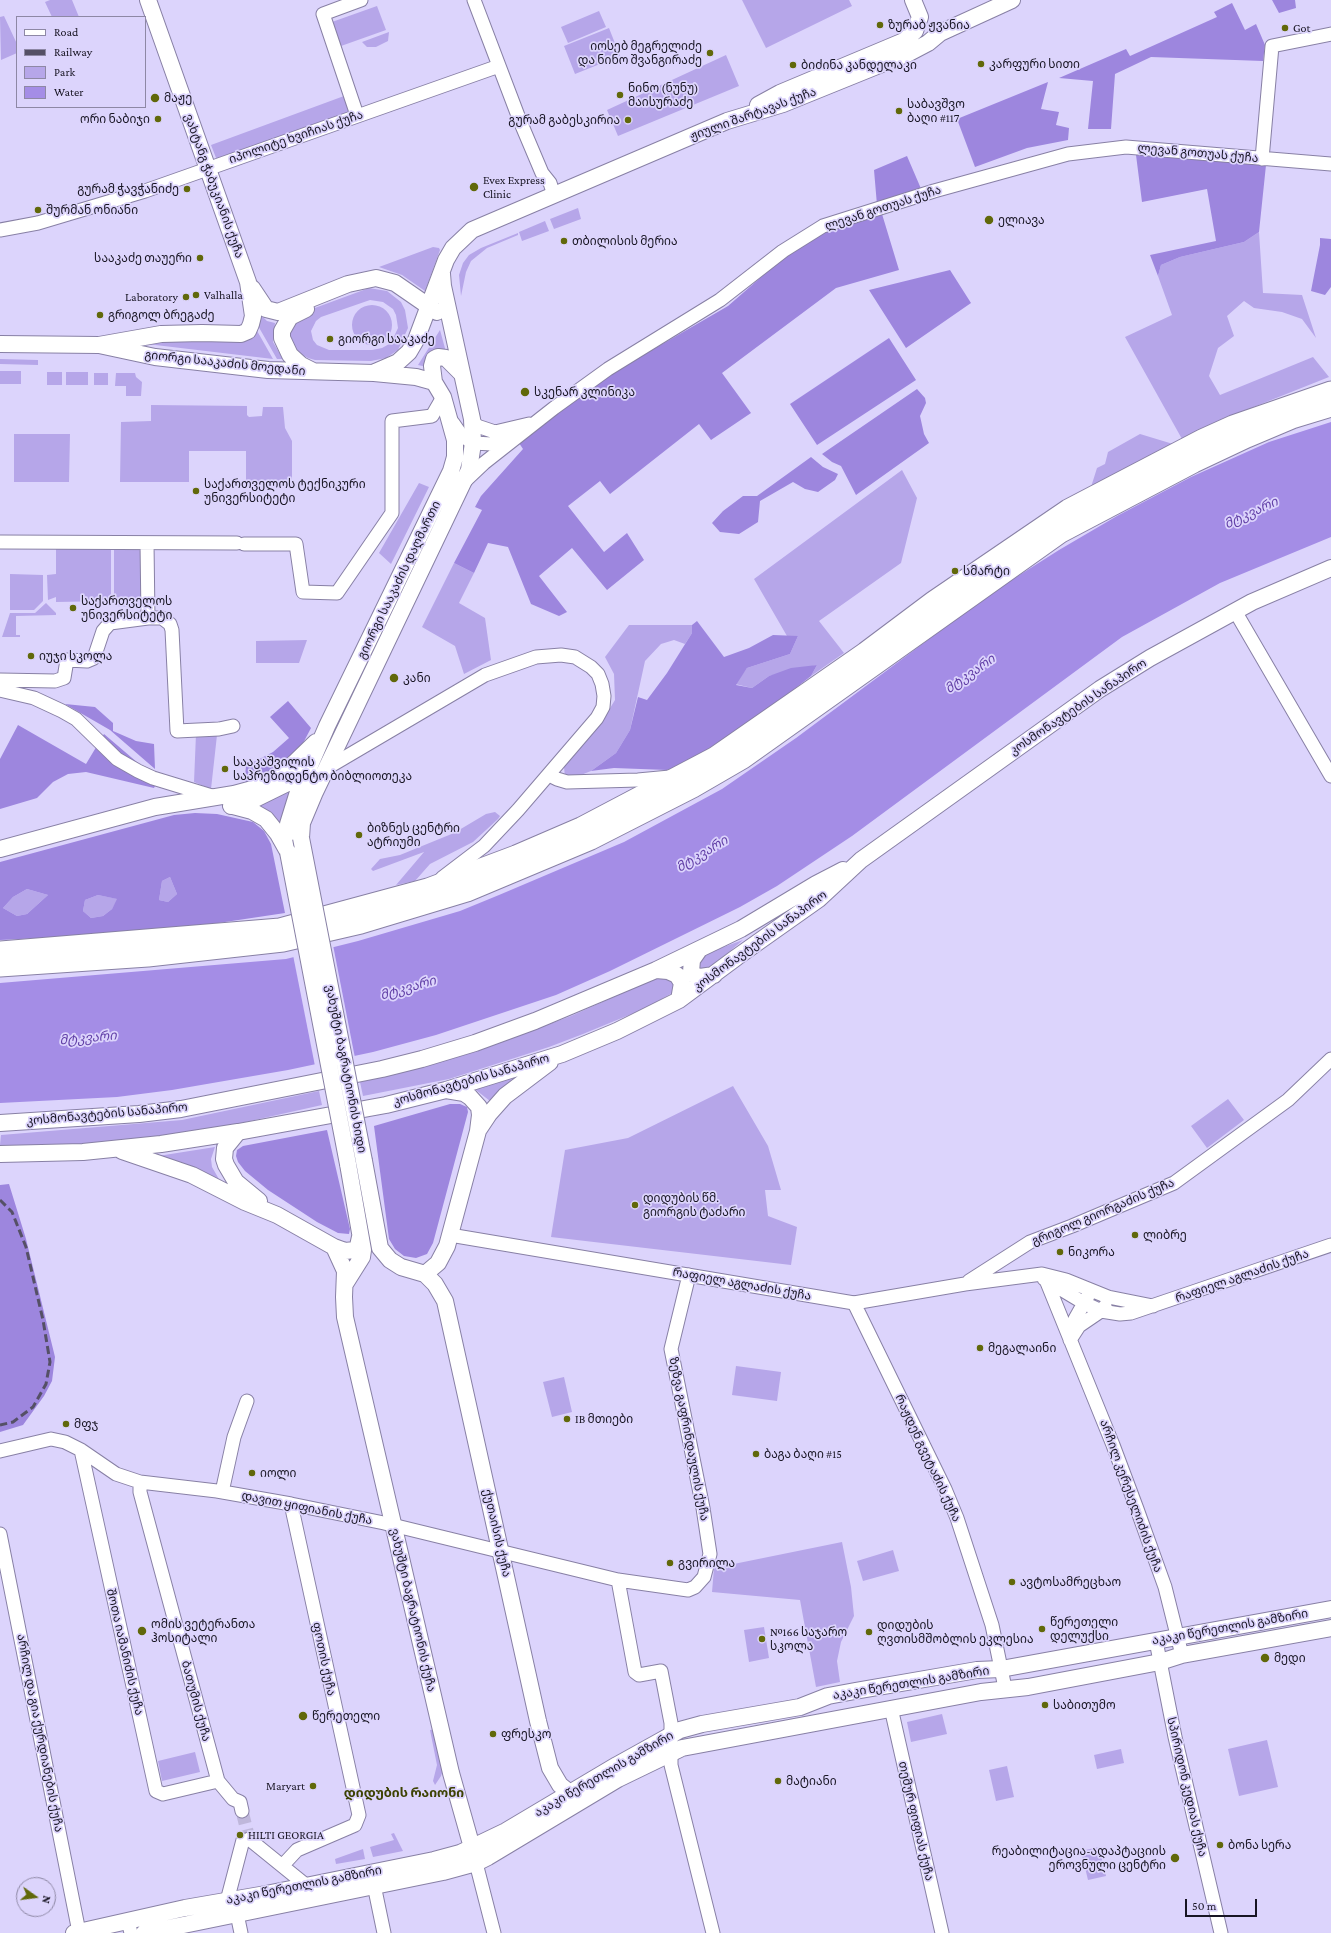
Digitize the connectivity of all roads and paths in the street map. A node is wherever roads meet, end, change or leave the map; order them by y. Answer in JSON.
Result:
{"nodes":[{"id":1,"x":148,"y":0,"type":"edge"},
{"id":2,"x":362,"y":0,"type":"edge"},
{"id":3,"x":474,"y":0,"type":"edge"},
{"id":4,"x":913,"y":0,"type":"edge"},
{"id":5,"x":1012,"y":0,"type":"edge"},
{"id":6,"x":1331,"y":34,"type":"edge"},
{"id":7,"x":499,"y":66,"type":"junction"},
{"id":8,"x":357,"y":116,"type":"junction"},
{"id":9,"x":727,"y":121,"type":"junction"},
{"id":10,"x":1262,"y":158,"type":"junction"},
{"id":11,"x":1331,"y":164,"type":"edge"},
{"id":12,"x":208,"y":168,"type":"junction"},
{"id":13,"x":554,"y":195,"type":"junction"},
{"id":14,"x":0,"y":230,"type":"edge"},
{"id":15,"x":442,"y":271,"type":"junction"},
{"id":16,"x":248,"y":282,"type":"junction"},
{"id":17,"x":348,"y":284,"type":"junction"},
{"id":18,"x":404,"y":289,"type":"junction"},
{"id":19,"x":430,"y":306,"type":"junction"},
{"id":20,"x":418,"y":334,"type":"junction"},
{"id":21,"x":454,"y":336,"type":"junction"},
{"id":22,"x":0,"y":344,"type":"edge"},
{"id":23,"x":99,"y":345,"type":"junction"},
{"id":24,"x":316,"y":372,"type":"junction"},
{"id":25,"x":374,"y":373,"type":"junction"},
{"id":26,"x":461,"y":373,"type":"junction"},
{"id":27,"x":434,"y":382,"type":"junction"},
{"id":28,"x":1331,"y":391,"type":"edge"},
{"id":29,"x":443,"y":397,"type":"junction"},
{"id":30,"x":1331,"y":407,"type":"edge"},
{"id":31,"x":449,"y":416,"type":"junction"},
{"id":32,"x":472,"y":419,"type":"junction"},
{"id":33,"x":533,"y":423,"type":"junction"},
{"id":34,"x":518,"y":435,"type":"junction"},
{"id":35,"x":473,"y":443,"type":"junction"},
{"id":36,"x":464,"y":483,"type":"junction"},
{"id":37,"x":0,"y":542,"type":"edge"},
{"id":38,"x":147,"y":543,"type":"junction"},
{"id":39,"x":1331,"y":568,"type":"edge"},
{"id":40,"x":1235,"y":611,"type":"junction"},
{"id":41,"x":148,"y":618,"type":"junction"},
{"id":42,"x":0,"y":680,"type":"edge"},
{"id":43,"x":0,"y":690,"type":"edge"},
{"id":44,"x":233,"y":726,"type":"dead end"},
{"id":45,"x":327,"y":726,"type":"junction"},
{"id":46,"x":344,"y":730,"type":"junction"},
{"id":47,"x":366,"y":744,"type":"junction"},
{"id":48,"x":335,"y":749,"type":"junction"},
{"id":49,"x":327,"y":768,"type":"junction"},
{"id":50,"x":306,"y":774,"type":"junction"},
{"id":51,"x":549,"y":775,"type":"junction"},
{"id":52,"x":680,"y":776,"type":"junction"},
{"id":53,"x":1331,"y":776,"type":"edge"},
{"id":54,"x":215,"y":797,"type":"junction"},
{"id":55,"x":192,"y":802,"type":"junction"},
{"id":56,"x":231,"y":806,"type":"junction"},
{"id":57,"x":290,"y":843,"type":"junction"},
{"id":58,"x":0,"y":849,"type":"edge"},
{"id":59,"x":862,"y":860,"type":"junction"},
{"id":60,"x":428,"y":888,"type":"junction"},
{"id":61,"x":699,"y":950,"type":"junction"},
{"id":62,"x":0,"y":951,"type":"edge"},
{"id":63,"x":0,"y":967,"type":"edge"},
{"id":64,"x":656,"y":970,"type":"junction"},
{"id":65,"x":714,"y":975,"type":"junction"},
{"id":66,"x":678,"y":1000,"type":"junction"},
{"id":67,"x":562,"y":1054,"type":"junction"},
{"id":68,"x":1331,"y":1059,"type":"edge"},
{"id":69,"x":446,"y":1090,"type":"junction"},
{"id":70,"x":0,"y":1123,"type":"edge"},
{"id":71,"x":478,"y":1131,"type":"junction"},
{"id":72,"x":238,"y":1132,"type":"junction"},
{"id":73,"x":117,"y":1149,"type":"junction"},
{"id":74,"x":0,"y":1154,"type":"edge"},
{"id":75,"x":356,"y":1163,"type":"junction"},
{"id":76,"x":277,"y":1215,"type":"junction"},
{"id":77,"x":450,"y":1235,"type":"junction"},
{"id":78,"x":360,"y":1237,"type":"junction"},
{"id":79,"x":1331,"y":1245,"type":"edge"},
{"id":80,"x":334,"y":1247,"type":"junction"},
{"id":81,"x":424,"y":1274,"type":"junction"},
{"id":82,"x":689,"y":1275,"type":"junction"},
{"id":83,"x":1033,"y":1275,"type":"junction"},
{"id":84,"x":1046,"y":1280,"type":"junction"},
{"id":85,"x":345,"y":1284,"type":"junction"},
{"id":86,"x":965,"y":1284,"type":"junction"},
{"id":87,"x":1091,"y":1290,"type":"junction"},
{"id":88,"x":1108,"y":1297,"type":"junction"},
{"id":89,"x":854,"y":1303,"type":"junction"},
{"id":90,"x":1084,"y":1303,"type":"junction"},
{"id":91,"x":1153,"y":1306,"type":"junction"},
{"id":92,"x":1101,"y":1311,"type":"junction"},
{"id":93,"x":1070,"y":1340,"type":"junction"},
{"id":94,"x":247,"y":1402,"type":"dead end"},
{"id":95,"x":81,"y":1450,"type":"junction"},
{"id":96,"x":0,"y":1451,"type":"edge"},
{"id":97,"x":140,"y":1482,"type":"junction"},
{"id":98,"x":222,"y":1492,"type":"junction"},
{"id":99,"x":291,"y":1504,"type":"junction"},
{"id":100,"x":393,"y":1526,"type":"junction"},
{"id":101,"x":0,"y":1534,"type":"edge"},
{"id":102,"x":501,"y":1552,"type":"junction"},
{"id":103,"x":710,"y":1558,"type":"joint"},
{"id":104,"x":618,"y":1580,"type":"junction"},
{"id":105,"x":1331,"y":1609,"type":"edge"},
{"id":106,"x":1331,"y":1628,"type":"edge"},
{"id":107,"x":1178,"y":1636,"type":"junction"},
{"id":108,"x":1156,"y":1641,"type":"junction"},
{"id":109,"x":1182,"y":1655,"type":"junction"},
{"id":110,"x":1160,"y":1662,"type":"junction"},
{"id":111,"x":1001,"y":1669,"type":"junction"},
{"id":112,"x":1005,"y":1688,"type":"junction"},
{"id":113,"x":891,"y":1708,"type":"junction"},
{"id":114,"x":671,"y":1735,"type":"junction"},
{"id":115,"x":670,"y":1753,"type":"junction"},
{"id":116,"x":218,"y":1782,"type":"junction"},
{"id":117,"x":570,"y":1792,"type":"junction"},
{"id":118,"x":239,"y":1812,"type":"tunnel mouth"},
{"id":119,"x":474,"y":1856,"type":"junction"},
{"id":120,"x":283,"y":1865,"type":"junction"},
{"id":121,"x":374,"y":1885,"type":"junction"},
{"id":122,"x":308,"y":1886,"type":"junction"},
{"id":123,"x":226,"y":1901,"type":"junction"},
{"id":124,"x":237,"y":1914,"type":"junction"},
{"id":125,"x":129,"y":1927,"type":"edge"},
{"id":126,"x":77,"y":1932,"type":"edge"},
{"id":127,"x":144,"y":1933,"type":"edge"},
{"id":128,"x":241,"y":1933,"type":"edge"},
{"id":129,"x":384,"y":1933,"type":"edge"},
{"id":130,"x":494,"y":1933,"type":"edge"},
{"id":131,"x":713,"y":1933,"type":"edge"},
{"id":132,"x":942,"y":1933,"type":"edge"},
{"id":133,"x":1221,"y":1933,"type":"edge"}],
"edges":[{"from":1,"to":12,"type":"main road","name":"ვახტანგ ჭაბუკიანის ქუჩა"},
{"from":2,"to":8,"type":"street"},
{"from":3,"to":7,"type":"street"},
{"from":4,"to":9,"type":"main road"},
{"from":5,"to":9,"type":"main road","name":"ჟიული შარტავას ქუჩა"},
{"from":6,"to":10,"type":"street"},
{"from":7,"to":8,"type":"street","name":"იპოლიტე ხვიჩიას ქუჩა"},
{"from":7,"to":13,"type":"street"},
{"from":8,"to":12,"type":"street","name":"იპოლიტე ხვიჩიას ქუჩა"},
{"from":9,"to":13,"type":"main road","name":"ჟიული შარტავას ქუჩა"},
{"from":10,"to":11,"type":"street","name":"ლევან გოთუას ქუჩა"},
{"from":10,"to":33,"type":"street","name":"ლევან გოთუას ქუჩა"},
{"from":12,"to":14,"type":"street","name":"იპოლიტე ხვიჩიას ქუჩა"},
{"from":12,"to":16,"type":"main road","name":"ვახტანგ ჭაბუკიანის ქუჩა"},
{"from":13,"to":15,"type":"main road","name":"ჟიული შარტავას ქუჩა"},
{"from":15,"to":19,"type":"main road","name":"გიორგი სააკაძის მოედანი"},
{"from":15,"to":21,"type":"main road"},
{"from":16,"to":17,"type":"main road"},
{"from":16,"to":23,"type":"main road","name":"გიორგი სააკაძის მოედანი"},
{"from":17,"to":18,"type":"main road"},
{"from":17,"to":24,"type":"main road"},
{"from":18,"to":19,"type":"main road"},
{"from":18,"to":20,"type":"main road"},
{"from":19,"to":20,"type":"main road","name":"გიორგი სააკაძის მოედანი"},
{"from":19,"to":21,"type":"main road"},
{"from":20,"to":25,"type":"main road","name":"გიორგი სააკაძის მოედანი"},
{"from":21,"to":26,"type":"main road"},
{"from":22,"to":23,"type":"main road"},
{"from":23,"to":24,"type":"main road","name":"გიორგი სააკაძის მოედანი"},
{"from":24,"to":25,"type":"main road","name":"გიორგი სააკაძის მოედანი"},
{"from":25,"to":27,"type":"main road","name":"გიორგი სააკაძის მოედანი"},
{"from":26,"to":27,"type":"main road"},
{"from":26,"to":32,"type":"main road","name":"გიორგი სააკაძის დაღმართი"},
{"from":27,"to":29,"type":"main road","name":"გიორგი სააკაძის დაღმართი"},
{"from":28,"to":52,"type":"highway"},
{"from":29,"to":31,"type":"main road","name":"გიორგი სააკაძის დაღმართი"},
{"from":29,"to":38,"type":"street"},
{"from":30,"to":63,"type":"highway"},
{"from":31,"to":35,"type":"street"},
{"from":31,"to":45,"type":"main road","name":"გიორგი სააკაძის დაღმართი"},
{"from":32,"to":33,"type":"street"},
{"from":32,"to":35,"type":"main road","name":"გიორგი სააკაძის დაღმართი"},
{"from":33,"to":34,"type":"street","name":"ლევან გოთუას ქუჩა"},
{"from":34,"to":35,"type":"street"},
{"from":34,"to":36,"type":"street","name":"ლევან გოთუას ქუჩა"},
{"from":35,"to":36,"type":"main road","name":"გიორგი სააკაძის დაღმართი"},
{"from":36,"to":46,"type":"main road","name":"გიორგი სააკაძის დაღმართი"},
{"from":37,"to":38,"type":"street"},
{"from":38,"to":41,"type":"street"},
{"from":39,"to":40,"type":"main road","name":"კოსმონავტების სანაპირო"},
{"from":40,"to":53,"type":"street"},
{"from":40,"to":59,"type":"main road","name":"კოსმონავტების სანაპირო"},
{"from":41,"to":42,"type":"street"},
{"from":41,"to":44,"type":"street"},
{"from":43,"to":54,"type":"street"},
{"from":45,"to":50,"type":"main road","name":"გიორგი სააკაძის დაღმართი"},
{"from":45,"to":54,"type":"main road"},
{"from":46,"to":47,"type":"street"},
{"from":46,"to":48,"type":"main road","name":"გიორგი სააკაძის დაღმართი"},
{"from":47,"to":49,"type":"street"},
{"from":47,"to":51,"type":"street"},
{"from":48,"to":49,"type":"main road","name":"გიორგი სააკაძის დაღმართი"},
{"from":48,"to":50,"type":"main road","name":"გიორგი სააკაძის დაღმართი"},
{"from":49,"to":57,"type":"main road","name":"გიორგი სააკაძის დაღმართი"},
{"from":50,"to":56,"type":"main road"},
{"from":50,"to":57,"type":"main road","name":"გიორგი სააკაძის დაღმართი"},
{"from":51,"to":52,"type":"street"},
{"from":51,"to":60,"type":"street"},
{"from":52,"to":60,"type":"highway"},
{"from":54,"to":55,"type":"main road"},
{"from":55,"to":56,"type":"main road"},
{"from":55,"to":58,"type":"main road"},
{"from":56,"to":57,"type":"main road"},
{"from":57,"to":75,"type":"main road","name":"ვახუშტი ბაგრატიონის ხიდი","bridge":true},
{"from":59,"to":61,"type":"main road","name":"კოსმონავტების სანაპირო"},
{"from":59,"to":65,"type":"main road","name":"კოსმონავტების სანაპირო"},
{"from":60,"to":62,"type":"highway"},
{"from":61,"to":64,"type":"main road","name":"კოსმონავტების სანაპირო"},
{"from":61,"to":65,"type":"main road"},
{"from":64,"to":66,"type":"main road"},
{"from":64,"to":70,"type":"main road","name":"კოსმონავტების სანაპირო"},
{"from":65,"to":66,"type":"main road","name":"კოსმონავტების სანაპირო"},
{"from":66,"to":67,"type":"main road","name":"კოსმონავტების სანაპირო"},
{"from":67,"to":69,"type":"main road","name":"კოსმონავტების სანაპირო"},
{"from":67,"to":71,"type":"main road"},
{"from":68,"to":86,"type":"street","name":"გრიგოლ გიორგაძის ქუჩა"},
{"from":69,"to":71,"type":"main road"},
{"from":69,"to":72,"type":"main road","name":"კოსმონავტების სანაპირო"},
{"from":71,"to":77,"type":"main road"},
{"from":72,"to":73,"type":"main road","name":"კოსმონავტების სანაპირო"},
{"from":72,"to":76,"type":"main road"},
{"from":73,"to":74,"type":"main road","name":"კოსმონავტების სანაპირო"},
{"from":73,"to":76,"type":"main road"},
{"from":75,"to":78,"type":"main road","name":"ვახუშტი ბაგრატიონის ხიდი"},
{"from":75,"to":81,"type":"main road","name":"ვახუშტი ბაგრატიონის ხიდი"},
{"from":76,"to":80,"type":"main road"},
{"from":77,"to":81,"type":"main road"},
{"from":77,"to":82,"type":"street","name":"რაფიელ აგლაძის ქუჩა"},
{"from":78,"to":80,"type":"main road"},
{"from":78,"to":85,"type":"main road","name":"ვახუშტი ბაგრატიონის ქუჩა"},
{"from":79,"to":91,"type":"street","name":"რაფიელ აგლაძის ქუჩა"},
{"from":80,"to":85,"type":"main road","name":"ვახუშტი ბაგრატიონის ქუჩა"},
{"from":81,"to":102,"type":"main road","name":"ქუთაისის ქუჩა"},
{"from":82,"to":89,"type":"street","name":"რაფიელ აგლაძის ქუჩა"},
{"from":82,"to":103,"type":"street","name":"ზეზვა გაფრინდაულის ქუჩა"},
{"from":83,"to":84,"type":"street","name":"რაფიელ აგლაძის ქუჩა"},
{"from":83,"to":86,"type":"street","name":"რაფიელ აგლაძის ქუჩა"},
{"from":83,"to":87,"type":"street","name":"რაფიელ აგლაძის ქუჩა"},
{"from":84,"to":90,"type":"street","name":"რაფიელ აგლაძის ქუჩა"},
{"from":84,"to":93,"type":"street","name":"არჩილ კერესელიძის ქუჩა"},
{"from":85,"to":100,"type":"main road","name":"ვახუშტი ბაგრატიონის ქუჩა"},
{"from":86,"to":89,"type":"street","name":"რაფიელ აგლაძის ქუჩა"},
{"from":87,"to":88,"type":"street","name":"რაფიელ აგლაძის ქუჩა"},
{"from":87,"to":90,"type":"street"},
{"from":88,"to":91,"type":"street","name":"რაფიელ აგლაძის ქუჩა"},
{"from":88,"to":92,"type":"street"},
{"from":89,"to":111,"type":"street","name":"რაჟდენ გვეტაძის ქუჩა"},
{"from":90,"to":92,"type":"street","name":"რაფიელ აგლაძის ქუჩა"},
{"from":90,"to":93,"type":"street"},
{"from":91,"to":92,"type":"street","name":"რაფიელ აგლაძის ქუჩა"},
{"from":92,"to":93,"type":"street"},
{"from":93,"to":107,"type":"street","name":"არჩილ კერესელიძის ქუჩა"},
{"from":94,"to":98,"type":"street"},
{"from":95,"to":96,"type":"street","name":"დავით ყიფიანის ქუჩა"},
{"from":95,"to":97,"type":"street","name":"დავით ყიფიანის ქუჩა"},
{"from":95,"to":116,"type":"street","name":"შოთა იამანიძის ქუჩა"},
{"from":97,"to":98,"type":"street","name":"დავით ყიფიანის ქუჩა"},
{"from":97,"to":116,"type":"street","name":"ბათუმის ქუჩა"},
{"from":98,"to":99,"type":"street","name":"დავით ყიფიანის ქუჩა"},
{"from":99,"to":100,"type":"street","name":"დავით ყიფიანის ქუჩა"},
{"from":99,"to":120,"type":"street","name":"ფოთის ქუჩა"},
{"from":100,"to":102,"type":"street","name":"დავით ყიფიანის ქუჩა"},
{"from":100,"to":119,"type":"main road","name":"ვახუშტი ბაგრატიონის ქუჩა"},
{"from":101,"to":126,"type":"street","name":"არჩილ და გია ქურდიანების ქუჩა"},
{"from":102,"to":104,"type":"street","name":"დავით ყიფიანის ქუჩა"},
{"from":102,"to":117,"type":"main road","name":"ქუთაისის ქუჩა"},
{"from":103,"to":104,"type":"street","name":"დავით ყიფიანის ქუჩა"},
{"from":104,"to":114,"type":"street"},
{"from":105,"to":107,"type":"main road","name":"აკაკი წერეთლის გამზირი"},
{"from":106,"to":109,"type":"main road","name":"აკაკი წერეთლის გამზირი"},
{"from":107,"to":108,"type":"main road","name":"აკაკი წერეთლის გამზირი"},
{"from":107,"to":109,"type":"street","name":"არჩილ კერესელიძის ქუჩა"},
{"from":108,"to":110,"type":"street","name":"სპირიდონ კედიას ქუჩა"},
{"from":108,"to":111,"type":"main road","name":"აკაკი წერეთლის გამზირი"},
{"from":109,"to":110,"type":"main road","name":"აკაკი წერეთლის გამზირი"},
{"from":110,"to":112,"type":"main road","name":"აკაკი წერეთლის გამზირი"},
{"from":110,"to":133,"type":"street","name":"სპირიდონ კედიას ქუჩა"},
{"from":111,"to":112,"type":"street","name":"რაჟდენ გვეტაძის ქუჩა"},
{"from":111,"to":114,"type":"main road","name":"აკაკი წერეთლის გამზირი"},
{"from":112,"to":113,"type":"main road","name":"აკაკი წერეთლის გამზირი"},
{"from":113,"to":115,"type":"main road","name":"აკაკი წერეთლის გამზირი"},
{"from":113,"to":132,"type":"street","name":"თემურ ფიფიას ქუჩა"},
{"from":114,"to":115,"type":"street"},
{"from":114,"to":117,"type":"main road","name":"აკაკი წერეთლის გამზირი"},
{"from":115,"to":119,"type":"main road","name":"აკაკი წერეთლის გამზირი"},
{"from":115,"to":131,"type":"street"},
{"from":116,"to":118,"type":"street","name":"ბათუმის ქუჩა"},
{"from":117,"to":119,"type":"main road","name":"აკაკი წერეთლის გამზირი"},
{"from":119,"to":121,"type":"main road","name":"აკაკი წერეთლის გამზირი"},
{"from":119,"to":122,"type":"main road","name":"აკაკი წერეთლის გამზირი"},
{"from":119,"to":130,"type":"street","name":"ვახუშტი ბაგრატიონის ქუჩა"},
{"from":120,"to":122,"type":"street"},
{"from":120,"to":123,"type":"street"},
{"from":121,"to":124,"type":"main road","name":"აკაკი წერეთლის გამზირი"},
{"from":121,"to":129,"type":"street"},
{"from":122,"to":123,"type":"main road","name":"აკაკი წერეთლის გამზირი"},
{"from":123,"to":125,"type":"main road","name":"აკაკი წერეთლის გამზირი"},
{"from":124,"to":127,"type":"main road","name":"აკაკი წერეთლის გამზირი"},
{"from":124,"to":128,"type":"street"},
{"from":125,"to":126,"type":"main road","name":"აკაკი წერეთლის გამზირი"}]}
